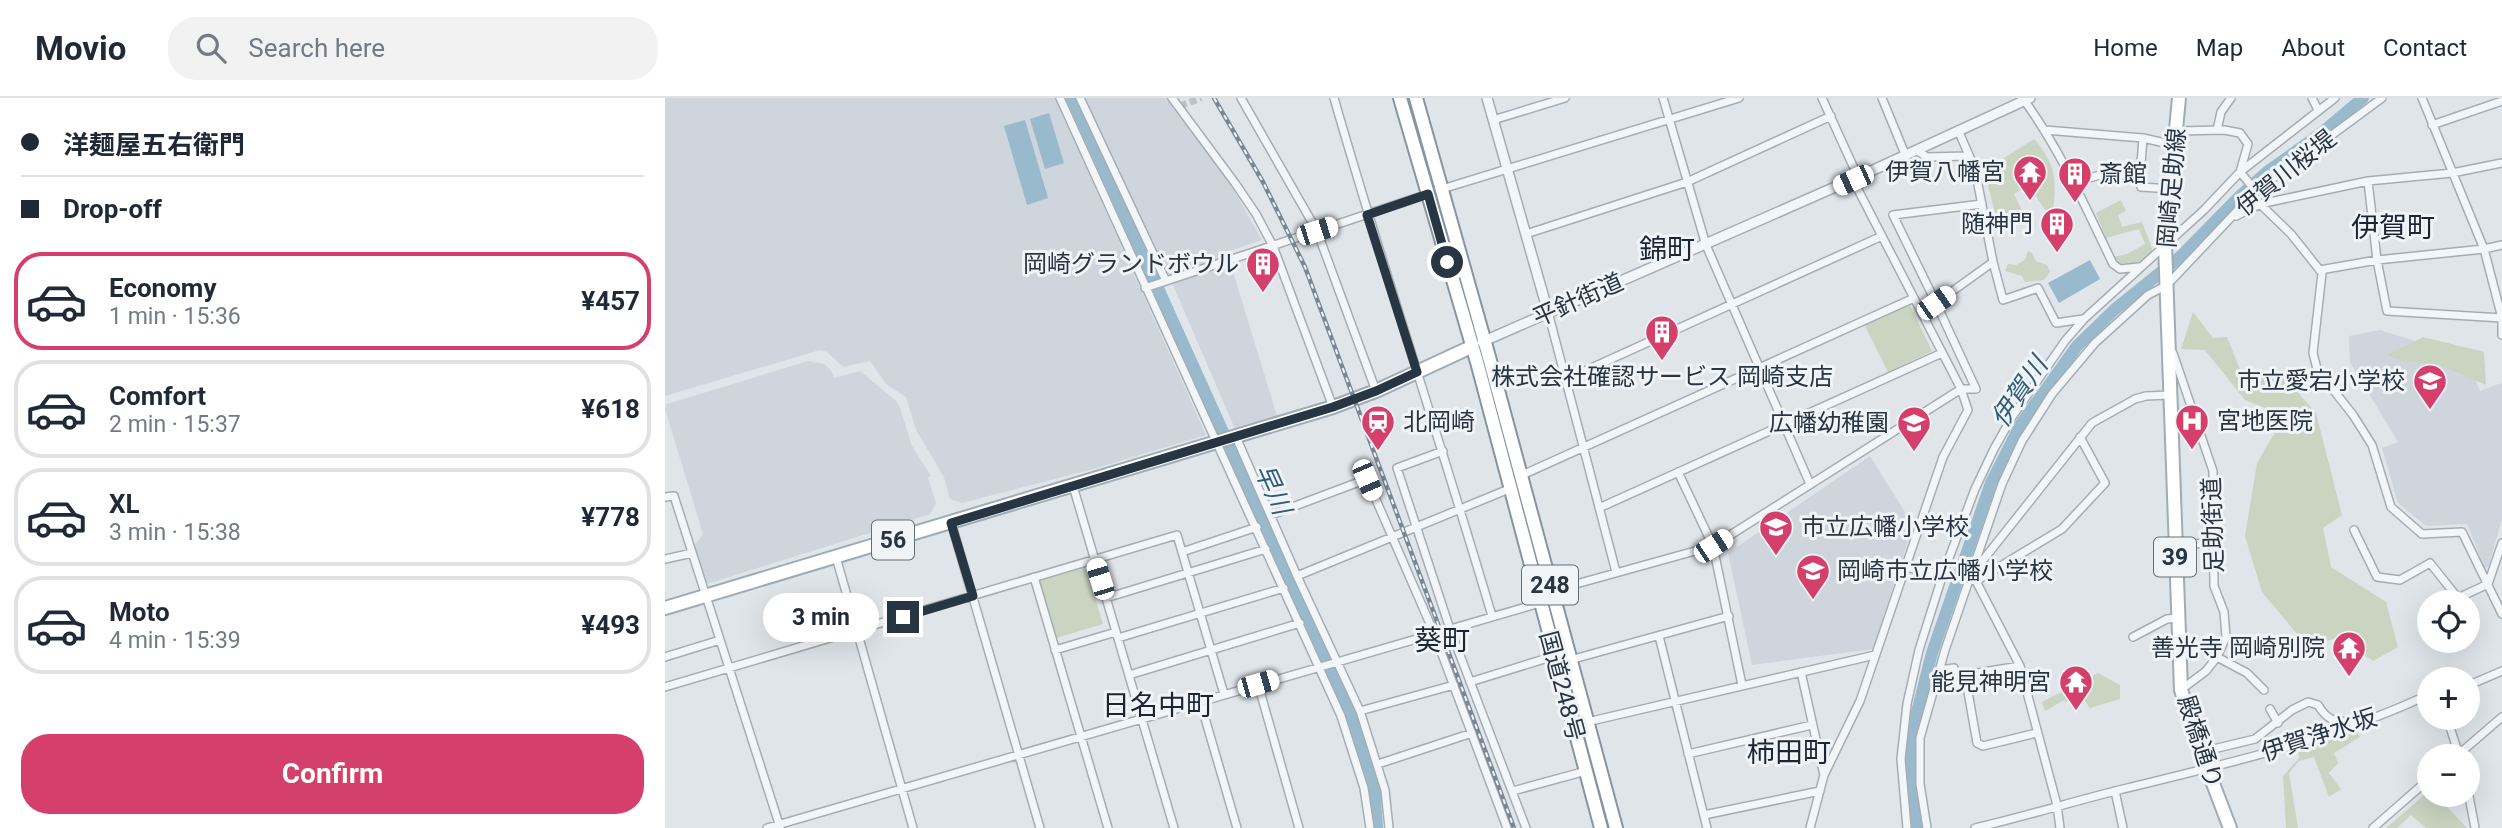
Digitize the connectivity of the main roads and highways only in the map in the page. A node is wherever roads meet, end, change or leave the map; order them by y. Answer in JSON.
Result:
{"nodes":[{"id":1,"x":1400,"y":98,"type":"edge"},
{"id":2,"x":1416,"y":98,"type":"edge"},
{"id":3,"x":2179,"y":98,"type":"edge"},
{"id":4,"x":2167,"y":281,"type":"joint"},
{"id":5,"x":1478,"y":344,"type":"junction"},
{"id":6,"x":665,"y":608,"type":"edge"},
{"id":7,"x":1601,"y":828,"type":"edge"},
{"id":8,"x":1616,"y":828,"type":"edge"},
{"id":9,"x":2230,"y":828,"type":"edge"}],
"edges":[{"from":1,"to":5,"type":"main road","name":"国道248号","number":"248"},
{"from":2,"to":5,"type":"main road","name":"国道248号","number":"248"},
{"from":3,"to":4,"type":"main road","name":"岡崎足助線","number":"39"},
{"from":4,"to":9,"type":"main road","name":"殿橋通り","number":"39"},
{"from":5,"to":6,"type":"main road","name":"平針街道","number":"56"},
{"from":5,"to":7,"type":"main road","name":"国道248号","number":"248"},
{"from":5,"to":8,"type":"main road","name":"国道248号","number":"248"}]}
